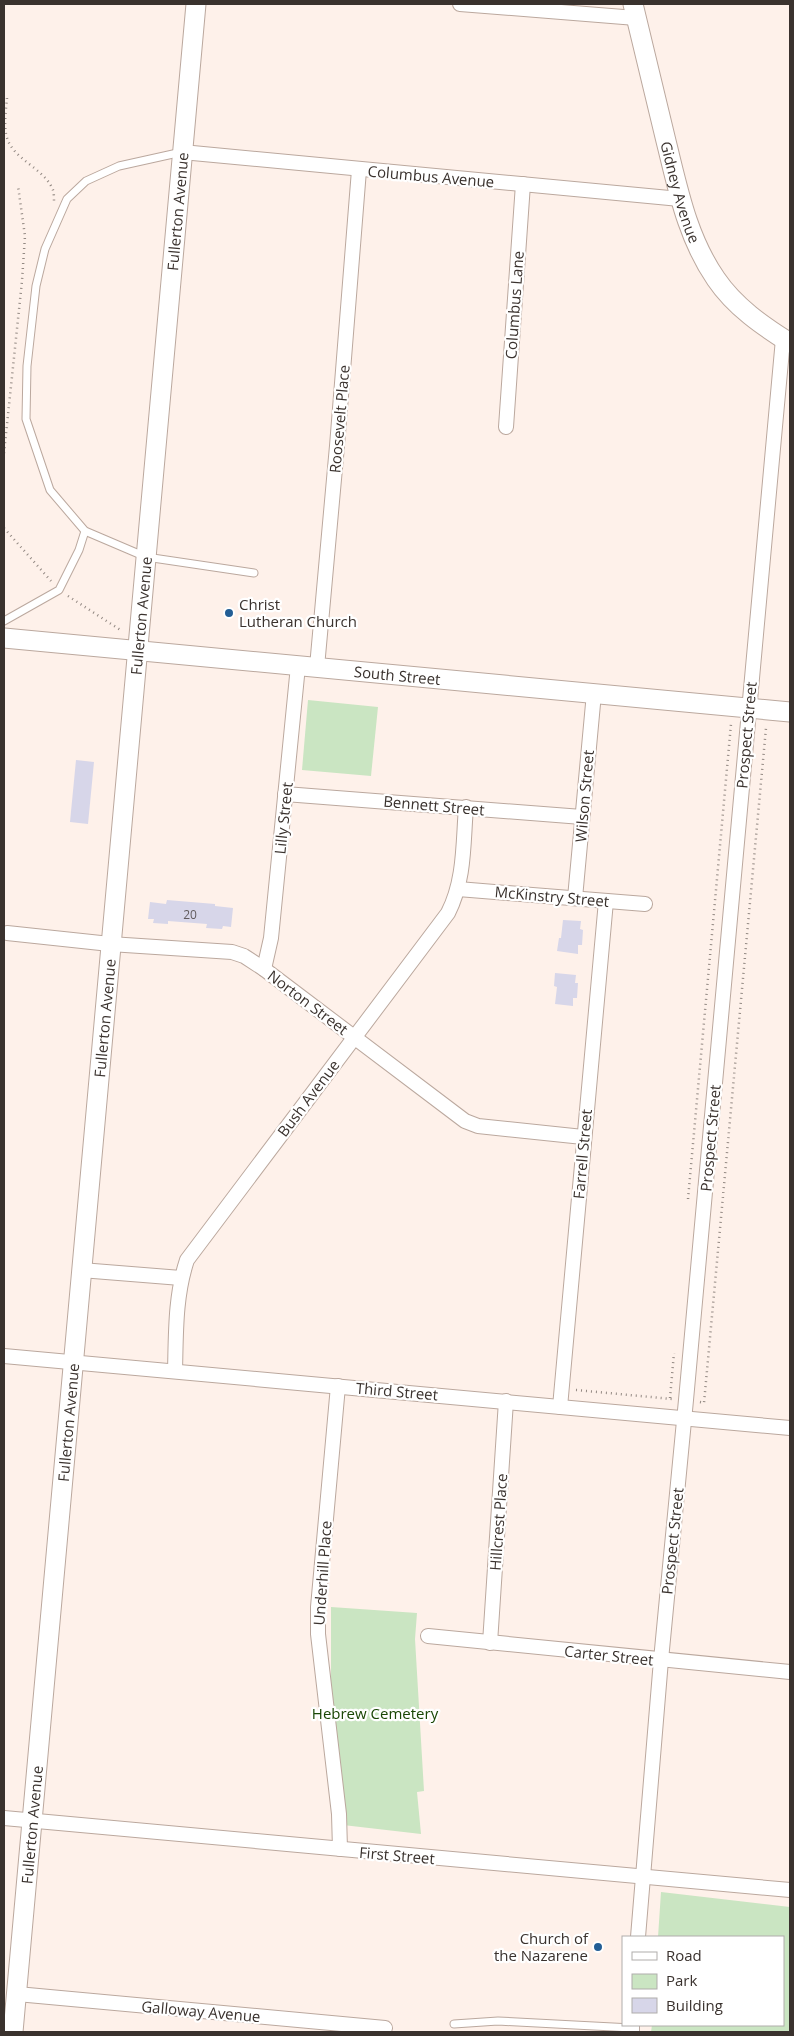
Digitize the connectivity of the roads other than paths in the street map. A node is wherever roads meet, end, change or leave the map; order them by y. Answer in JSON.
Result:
{"nodes":[{"id":1,"x":196,"y":4,"type":"edge"},
{"id":2,"x":460,"y":4,"type":"edge"},
{"id":3,"x":634,"y":11,"type":"edge"},
{"id":4,"x":182,"y":152,"type":"junction"},
{"id":5,"x":358,"y":170,"type":"junction"},
{"id":6,"x":523,"y":184,"type":"junction"},
{"id":7,"x":680,"y":199,"type":"junction"},
{"id":8,"x":787,"y":341,"type":"edge"},
{"id":9,"x":506,"y":426,"type":"dead end"},
{"id":10,"x":85,"y":531,"type":"junction"},
{"id":11,"x":146,"y":557,"type":"junction"},
{"id":12,"x":254,"y":573,"type":"dead end"},
{"id":13,"x":4,"y":621,"type":"edge"},
{"id":14,"x":4,"y":638,"type":"edge"},
{"id":15,"x":138,"y":651,"type":"junction"},
{"id":16,"x":308,"y":667,"type":"junction"},
{"id":17,"x":594,"y":693,"type":"junction"},
{"id":18,"x":749,"y":708,"type":"junction"},
{"id":19,"x":790,"y":712,"type":"edge"},
{"id":20,"x":285,"y":794,"type":"junction"},
{"id":21,"x":466,"y":807,"type":"junction"},
{"id":22,"x":582,"y":818,"type":"junction"},
{"id":23,"x":458,"y":889,"type":"junction"},
{"id":24,"x":575,"y":898,"type":"junction"},
{"id":25,"x":606,"y":901,"type":"junction"},
{"id":26,"x":645,"y":904,"type":"dead end"},
{"id":27,"x":7,"y":933,"type":"dead end"},
{"id":28,"x":110,"y":944,"type":"junction"},
{"id":29,"x":264,"y":969,"type":"junction"},
{"id":30,"x":354,"y":1037,"type":"junction"},
{"id":31,"x":583,"y":1137,"type":"junction"},
{"id":32,"x":81,"y":1270,"type":"junction"},
{"id":33,"x":181,"y":1278,"type":"junction"},
{"id":34,"x":4,"y":1356,"type":"edge"},
{"id":35,"x":73,"y":1362,"type":"junction"},
{"id":36,"x":175,"y":1371,"type":"junction"},
{"id":37,"x":338,"y":1386,"type":"junction"},
{"id":38,"x":506,"y":1402,"type":"junction"},
{"id":39,"x":560,"y":1407,"type":"junction"},
{"id":40,"x":684,"y":1418,"type":"junction"},
{"id":41,"x":790,"y":1428,"type":"edge"},
{"id":42,"x":428,"y":1636,"type":"dead end"},
{"id":43,"x":490,"y":1642,"type":"junction"},
{"id":44,"x":661,"y":1660,"type":"junction"},
{"id":45,"x":790,"y":1672,"type":"edge"},
{"id":46,"x":4,"y":1818,"type":"edge"},
{"id":47,"x":32,"y":1820,"type":"junction"},
{"id":48,"x":340,"y":1849,"type":"junction"},
{"id":49,"x":643,"y":1877,"type":"junction"},
{"id":50,"x":790,"y":1890,"type":"edge"},
{"id":51,"x":638,"y":1936,"type":"edge"},
{"id":52,"x":17,"y":1994,"type":"junction"},
{"id":53,"x":454,"y":2024,"type":"dead end"},
{"id":54,"x":385,"y":2028,"type":"dead end"},
{"id":55,"x":632,"y":2028,"type":"edge"},
{"id":56,"x":13,"y":2032,"type":"edge"}],
"edges":[{"from":1,"to":4,"type":"street","name":"Fullerton Avenue"},
{"from":2,"to":3,"type":"street"},
{"from":3,"to":7,"type":"street","name":"Gidney Avenue"},
{"from":4,"to":5,"type":"street","name":"Columbus Avenue"},
{"from":4,"to":10,"type":"lane"},
{"from":4,"to":11,"type":"street","name":"Fullerton Avenue"},
{"from":5,"to":6,"type":"street","name":"Columbus Avenue"},
{"from":5,"to":16,"type":"street","name":"Roosevelt Place"},
{"from":6,"to":7,"type":"street","name":"Columbus Avenue"},
{"from":6,"to":9,"type":"street","name":"Columbus Lane"},
{"from":7,"to":8,"type":"street","name":"Gidney Avenue"},
{"from":8,"to":18,"type":"street","name":"Prospect Street"},
{"from":10,"to":11,"type":"lane"},
{"from":10,"to":13,"type":"lane"},
{"from":11,"to":12,"type":"lane"},
{"from":11,"to":15,"type":"street","name":"Fullerton Avenue"},
{"from":14,"to":15,"type":"street","name":"South Street"},
{"from":15,"to":16,"type":"street","name":"South Street"},
{"from":15,"to":28,"type":"street","name":"Fullerton Avenue"},
{"from":16,"to":17,"type":"street","name":"South Street"},
{"from":16,"to":20,"type":"street","name":"Lilly Street"},
{"from":17,"to":18,"type":"street","name":"South Street"},
{"from":17,"to":22,"type":"street","name":"Wilson Street"},
{"from":18,"to":19,"type":"street","name":"South Street"},
{"from":18,"to":40,"type":"street","name":"Prospect Street"},
{"from":20,"to":21,"type":"street","name":"Bennett Street"},
{"from":20,"to":29,"type":"street","name":"Lilly Street"},
{"from":21,"to":22,"type":"street","name":"Bennett Street"},
{"from":21,"to":23,"type":"street","name":"Bush Avenue"},
{"from":22,"to":24,"type":"street","name":"Wilson Street"},
{"from":23,"to":24,"type":"street","name":"McKinstry Street"},
{"from":23,"to":30,"type":"street","name":"Bush Avenue"},
{"from":24,"to":25,"type":"street","name":"McKinstry Street"},
{"from":25,"to":26,"type":"street","name":"McKinstry Street"},
{"from":25,"to":31,"type":"street","name":"Farrell Street"},
{"from":27,"to":28,"type":"street","name":"Norton Street"},
{"from":28,"to":29,"type":"street","name":"Norton Street"},
{"from":28,"to":32,"type":"street","name":"Fullerton Avenue"},
{"from":29,"to":30,"type":"street","name":"Norton Street"},
{"from":30,"to":31,"type":"street","name":"Norton Street"},
{"from":30,"to":33,"type":"street","name":"Bush Avenue"},
{"from":31,"to":39,"type":"street","name":"Farrell Street"},
{"from":32,"to":33,"type":"street"},
{"from":32,"to":35,"type":"street","name":"Fullerton Avenue"},
{"from":33,"to":36,"type":"street","name":"Bush Avenue"},
{"from":34,"to":35,"type":"street","name":"Third Street"},
{"from":35,"to":36,"type":"street","name":"Third Street"},
{"from":35,"to":47,"type":"street","name":"Fullerton Avenue"},
{"from":36,"to":37,"type":"street","name":"Third Street"},
{"from":37,"to":38,"type":"street","name":"Third Street"},
{"from":37,"to":48,"type":"street","name":"Underhill Place"},
{"from":38,"to":39,"type":"street","name":"Third Street"},
{"from":38,"to":43,"type":"street","name":"Hillcrest Place"},
{"from":39,"to":40,"type":"street","name":"Third Street"},
{"from":40,"to":41,"type":"street","name":"Third Street"},
{"from":40,"to":44,"type":"street","name":"Prospect Street"},
{"from":42,"to":43,"type":"street","name":"Carter Street"},
{"from":43,"to":44,"type":"street","name":"Carter Street"},
{"from":44,"to":45,"type":"street","name":"Carter Street"},
{"from":44,"to":49,"type":"street","name":"Prospect Street"},
{"from":46,"to":47,"type":"street","name":"First Street"},
{"from":47,"to":48,"type":"street","name":"First Street"},
{"from":47,"to":52,"type":"street","name":"Fullerton Avenue"},
{"from":48,"to":49,"type":"street","name":"First Street"},
{"from":49,"to":50,"type":"street","name":"First Street"},
{"from":49,"to":51,"type":"street","name":"Prospect Street"},
{"from":52,"to":54,"type":"street","name":"Galloway Avenue"},
{"from":52,"to":56,"type":"street","name":"Fullerton Avenue"},
{"from":53,"to":55,"type":"lane"}]}
